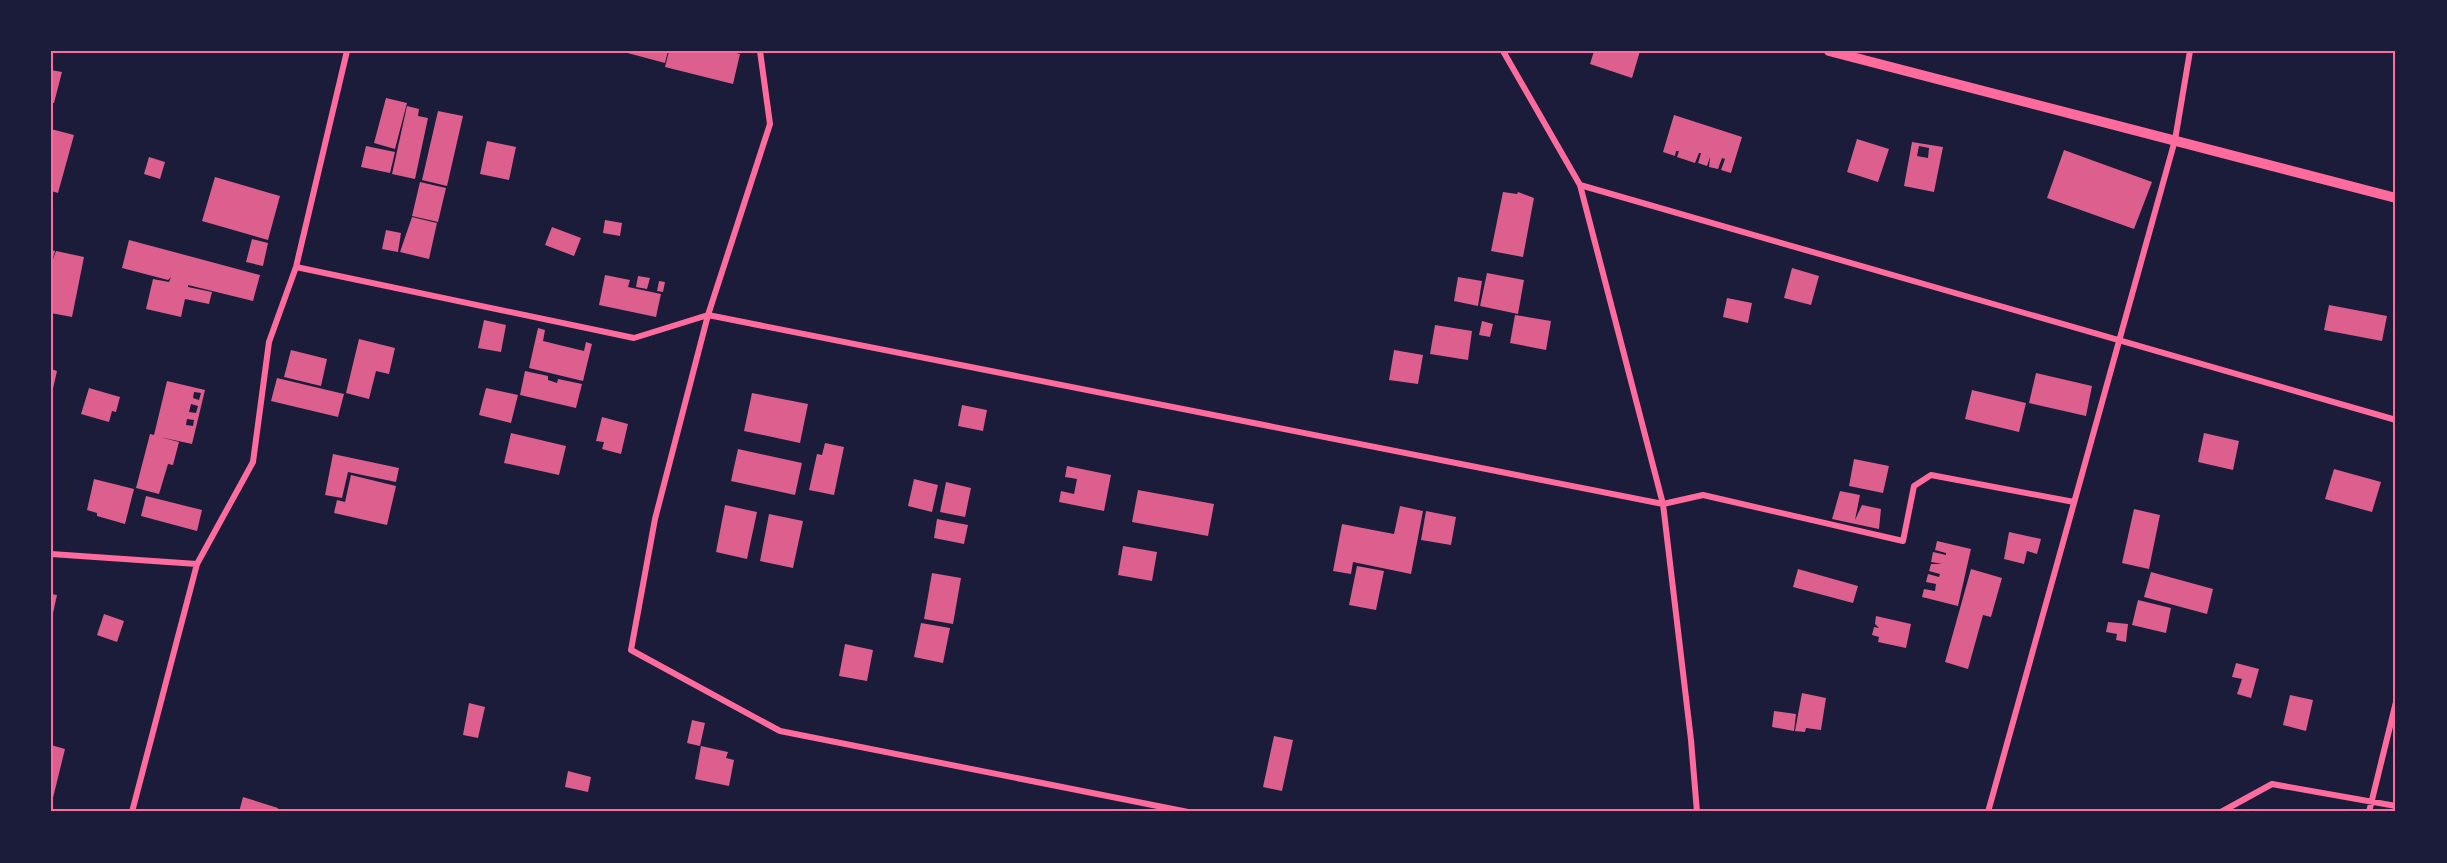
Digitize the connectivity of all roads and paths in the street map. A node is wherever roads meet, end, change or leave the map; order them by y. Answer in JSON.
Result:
{"nodes":[{"id":1,"x":347,"y":51,"type":"edge"},
{"id":2,"x":760,"y":51,"type":"edge"},
{"id":3,"x":1503,"y":51,"type":"edge"},
{"id":4,"x":1829,"y":51,"type":"edge"},
{"id":5,"x":2190,"y":51,"type":"edge"},
{"id":6,"x":2175,"y":140,"type":"junction"},
{"id":7,"x":1580,"y":185,"type":"junction"},
{"id":8,"x":2396,"y":198,"type":"edge"},
{"id":9,"x":296,"y":267,"type":"junction"},
{"id":10,"x":708,"y":315,"type":"junction"},
{"id":11,"x":2119,"y":341,"type":"junction"},
{"id":12,"x":2396,"y":420,"type":"edge"},
{"id":13,"x":2074,"y":502,"type":"junction"},
{"id":14,"x":1663,"y":504,"type":"junction"},
{"id":15,"x":51,"y":554,"type":"edge"},
{"id":16,"x":197,"y":564,"type":"junction"},
{"id":17,"x":2396,"y":702,"type":"edge"},
{"id":18,"x":2371,"y":802,"type":"junction"},
{"id":19,"x":2396,"y":806,"type":"edge"},
{"id":20,"x":132,"y":812,"type":"edge"},
{"id":21,"x":1188,"y":812,"type":"edge"},
{"id":22,"x":1696,"y":812,"type":"edge"},
{"id":23,"x":1988,"y":812,"type":"edge"},
{"id":24,"x":2221,"y":812,"type":"edge"},
{"id":25,"x":2369,"y":812,"type":"edge"}],
"edges":[{"from":1,"to":9,"type":"street"},
{"from":2,"to":10,"type":"street"},
{"from":3,"to":7,"type":"street"},
{"from":4,"to":6,"type":"street"},
{"from":5,"to":6,"type":"street"},
{"from":6,"to":8,"type":"street"},
{"from":6,"to":11,"type":"street"},
{"from":7,"to":11,"type":"street"},
{"from":7,"to":14,"type":"street"},
{"from":9,"to":10,"type":"street"},
{"from":9,"to":16,"type":"street"},
{"from":10,"to":14,"type":"street"},
{"from":10,"to":21,"type":"street"},
{"from":11,"to":12,"type":"street"},
{"from":11,"to":13,"type":"street"},
{"from":13,"to":14,"type":"street"},
{"from":13,"to":23,"type":"street"},
{"from":14,"to":22,"type":"street"},
{"from":15,"to":16,"type":"street"},
{"from":16,"to":20,"type":"street"},
{"from":17,"to":18,"type":"street"},
{"from":18,"to":19,"type":"street"},
{"from":18,"to":24,"type":"street"},
{"from":18,"to":25,"type":"street"}]}
